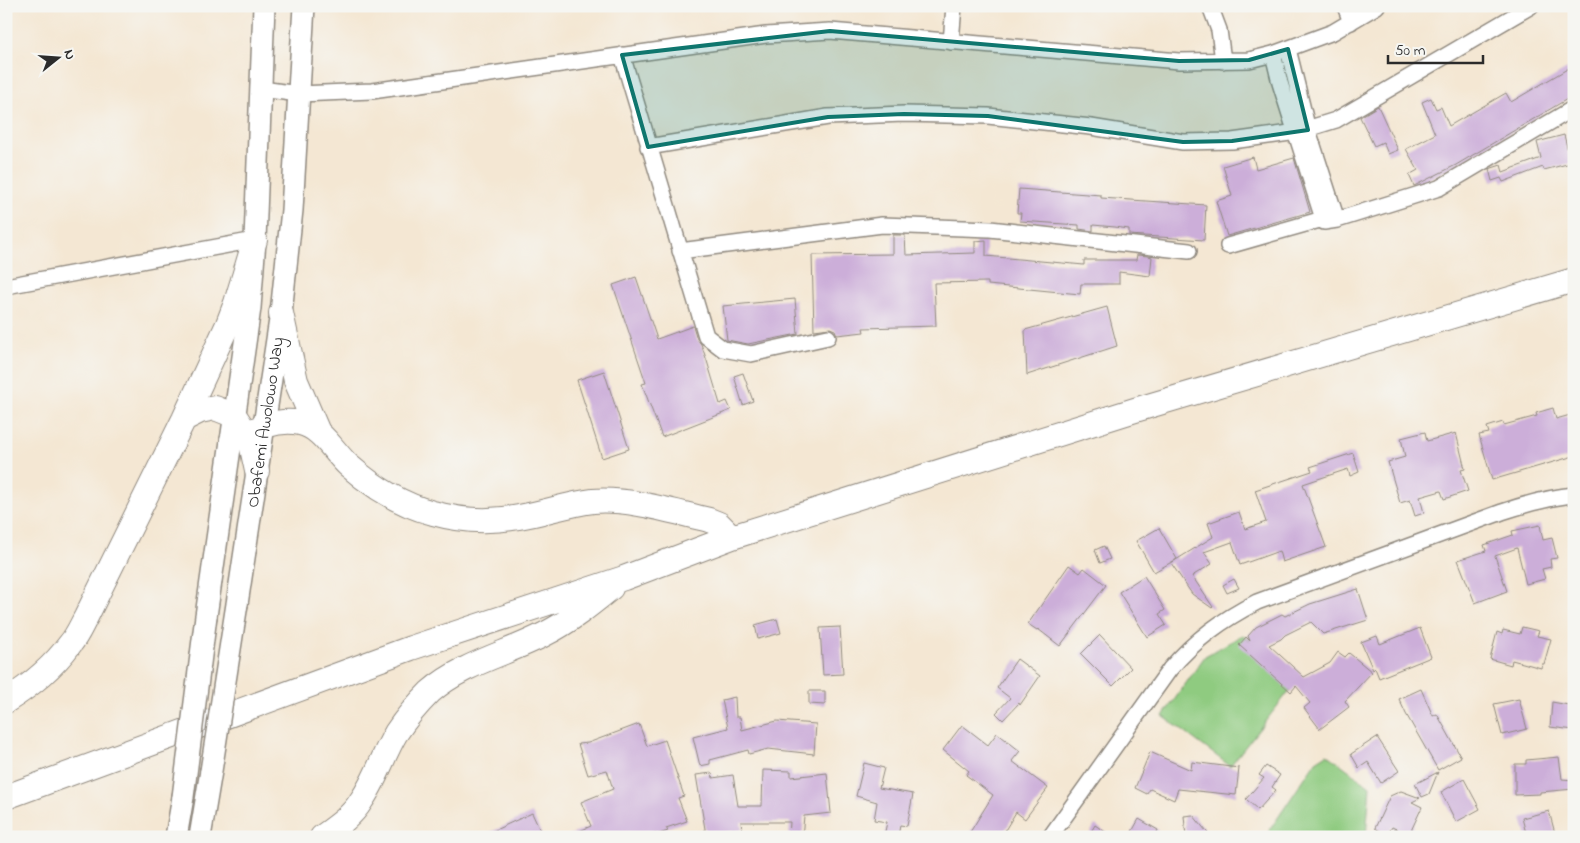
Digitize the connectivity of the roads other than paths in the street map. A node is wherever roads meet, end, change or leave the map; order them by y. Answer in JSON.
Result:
{"nodes":[{"id":1,"x":264,"y":6,"type":"edge"},
{"id":2,"x":304,"y":6,"type":"edge"},
{"id":3,"x":954,"y":6,"type":"edge"},
{"id":4,"x":1210,"y":6,"type":"edge"},
{"id":5,"x":1345,"y":6,"type":"edge"},
{"id":6,"x":1377,"y":6,"type":"edge"},
{"id":7,"x":1531,"y":6,"type":"edge"},
{"id":8,"x":1351,"y":22,"type":"junction"},
{"id":9,"x":951,"y":42,"type":"junction"},
{"id":10,"x":1288,"y":49,"type":"junction"},
{"id":11,"x":1273,"y":54,"type":"junction"},
{"id":12,"x":622,"y":55,"type":"junction"},
{"id":13,"x":1224,"y":61,"type":"junction"},
{"id":14,"x":261,"y":89,"type":"junction"},
{"id":15,"x":299,"y":94,"type":"junction"},
{"id":16,"x":1574,"y":108,"type":"edge"},
{"id":17,"x":1303,"y":131,"type":"junction"},
{"id":18,"x":648,"y":147,"type":"junction"},
{"id":19,"x":1330,"y":219,"type":"junction"},
{"id":20,"x":255,"y":240,"type":"junction"},
{"id":21,"x":1228,"y":246,"type":"dead end"},
{"id":22,"x":680,"y":251,"type":"junction"},
{"id":23,"x":1189,"y":251,"type":"dead end"},
{"id":24,"x":1574,"y":280,"type":"edge"},
{"id":25,"x":6,"y":286,"type":"edge"},
{"id":26,"x":1574,"y":286,"type":"edge"},
{"id":27,"x":1528,"y":294,"type":"junction"},
{"id":28,"x":281,"y":313,"type":"junction"},
{"id":29,"x":828,"y":337,"type":"dead end"},
{"id":30,"x":184,"y":419,"type":"junction"},
{"id":31,"x":245,"y":429,"type":"junction"},
{"id":32,"x":318,"y":432,"type":"junction"},
{"id":33,"x":258,"y":471,"type":"joint"},
{"id":34,"x":1574,"y":495,"type":"edge"},
{"id":35,"x":732,"y":537,"type":"junction"},
{"id":36,"x":624,"y":578,"type":"junction"},
{"id":37,"x":6,"y":701,"type":"edge"},
{"id":38,"x":6,"y":797,"type":"edge"},
{"id":39,"x":176,"y":837,"type":"edge"},
{"id":40,"x":200,"y":837,"type":"edge"},
{"id":41,"x":322,"y":837,"type":"edge"},
{"id":42,"x":1050,"y":837,"type":"edge"}],
"edges":[{"from":1,"to":14,"type":"main road","name":"Obafemi Awolowo Way"},
{"from":2,"to":15,"type":"main road","name":"Obafemi Awolowo Way"},
{"from":3,"to":9,"type":"street"},
{"from":4,"to":13,"type":"street"},
{"from":5,"to":8,"type":"street"},
{"from":6,"to":8,"type":"street"},
{"from":7,"to":17,"type":"street"},
{"from":8,"to":10,"type":"street"},
{"from":9,"to":12,"type":"street"},
{"from":9,"to":13,"type":"street"},
{"from":10,"to":11,"type":"street"},
{"from":10,"to":17,"type":"street"},
{"from":11,"to":13,"type":"street"},
{"from":11,"to":17,"type":"street"},
{"from":12,"to":15,"type":"street"},
{"from":12,"to":18,"type":"street"},
{"from":14,"to":15,"type":"street"},
{"from":14,"to":20,"type":"main road","name":"Obafemi Awolowo Way"},
{"from":15,"to":28,"type":"main road","name":"Obafemi Awolowo Way"},
{"from":16,"to":19,"type":"street"},
{"from":17,"to":18,"type":"street"},
{"from":17,"to":19,"type":"street"},
{"from":18,"to":22,"type":"street"},
{"from":19,"to":21,"type":"street"},
{"from":20,"to":25,"type":"street"},
{"from":20,"to":30,"type":"main road"},
{"from":20,"to":31,"type":"main road","name":"Obafemi Awolowo Way"},
{"from":22,"to":23,"type":"street"},
{"from":22,"to":29,"type":"street"},
{"from":24,"to":27,"type":"main road"},
{"from":26,"to":27,"type":"main road"},
{"from":27,"to":35,"type":"main road"},
{"from":28,"to":31,"type":"main road","name":"Obafemi Awolowo Way"},
{"from":28,"to":32,"type":"main road"},
{"from":30,"to":31,"type":"main road"},
{"from":30,"to":37,"type":"main road"},
{"from":31,"to":32,"type":"main road"},
{"from":31,"to":33,"type":"main road"},
{"from":31,"to":39,"type":"main road","name":"Obafemi Awolowo Way","bridge":true},
{"from":32,"to":35,"type":"main road"},
{"from":33,"to":40,"type":"main road","name":"Obafemi Awolowo Way","bridge":true},
{"from":34,"to":42,"type":"street"},
{"from":35,"to":36,"type":"main road"},
{"from":36,"to":38,"type":"main road"},
{"from":36,"to":41,"type":"main road"}]}
